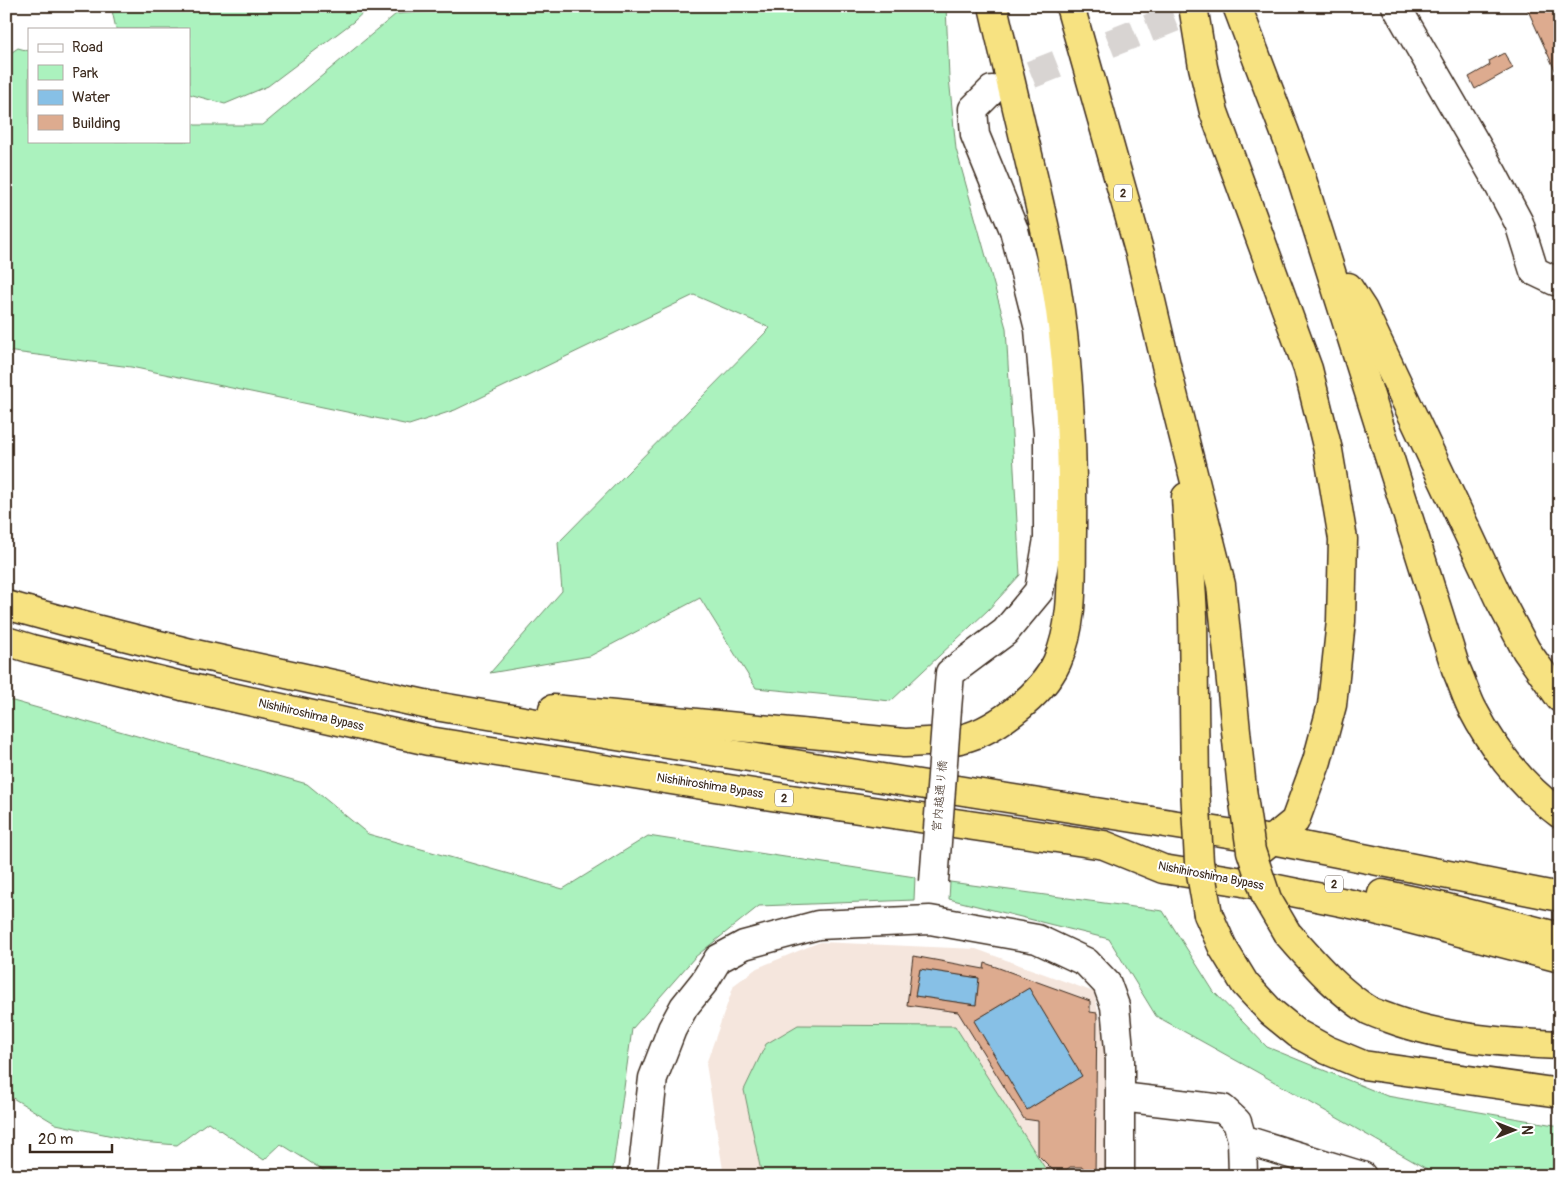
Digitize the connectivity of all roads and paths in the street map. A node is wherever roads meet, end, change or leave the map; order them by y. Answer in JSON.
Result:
{"nodes":[{"id":1,"x":993,"y":6,"type":"edge"},
{"id":2,"x":1070,"y":6,"type":"edge"},
{"id":3,"x":1193,"y":6,"type":"edge"},
{"id":4,"x":1238,"y":6,"type":"edge"},
{"id":5,"x":1396,"y":6,"type":"edge"},
{"id":6,"x":992,"y":90,"type":"tunnel mouth"},
{"id":7,"x":1324,"y":247,"type":"junction"},
{"id":8,"x":1560,"y":281,"type":"edge"},
{"id":9,"x":1170,"y":382,"type":"junction"},
{"id":10,"x":6,"y":605,"type":"edge"},
{"id":11,"x":6,"y":641,"type":"edge"},
{"id":12,"x":299,"y":676,"type":"junction"},
{"id":13,"x":1560,"y":698,"type":"edge"},
{"id":14,"x":1560,"y":814,"type":"edge"},
{"id":15,"x":1272,"y":840,"type":"junction"},
{"id":16,"x":1104,"y":846,"type":"junction"},
{"id":17,"x":1241,"y":865,"type":"junction"},
{"id":18,"x":1468,"y":879,"type":"junction"},
{"id":19,"x":1560,"y":897,"type":"edge"},
{"id":20,"x":1560,"y":909,"type":"edge"},
{"id":21,"x":930,"y":920,"type":"junction"},
{"id":22,"x":1560,"y":937,"type":"edge"},
{"id":23,"x":1560,"y":958,"type":"edge"},
{"id":24,"x":1560,"y":1045,"type":"edge"},
{"id":25,"x":1560,"y":1093,"type":"edge"},
{"id":26,"x":1121,"y":1097,"type":"junction"},
{"id":27,"x":1242,"y":1139,"type":"junction"},
{"id":28,"x":642,"y":1176,"type":"edge"},
{"id":29,"x":1120,"y":1176,"type":"edge"},
{"id":30,"x":1242,"y":1176,"type":"edge"},
{"id":31,"x":1362,"y":1176,"type":"edge"}],
"edges":[{"from":1,"to":12,"type":"highway"},
{"from":2,"to":9,"type":"highway","number":"2"},
{"from":3,"to":15,"type":"highway"},
{"from":4,"to":7,"type":"highway"},
{"from":5,"to":8,"type":"street"},
{"from":6,"to":21,"type":"street","name":"宮内越通り橋","bridge":true},
{"from":7,"to":13,"type":"highway"},
{"from":7,"to":14,"type":"highway"},
{"from":9,"to":24,"type":"highway","number":"2","bridge":true},
{"from":9,"to":25,"type":"highway","bridge":true},
{"from":10,"to":12,"type":"highway"},
{"from":11,"to":16,"type":"highway","name":"Nishihiroshima Bypass","number":"2"},
{"from":12,"to":15,"type":"highway"},
{"from":15,"to":17,"type":"highway"},
{"from":15,"to":18,"type":"highway"},
{"from":16,"to":17,"type":"highway","number":"2"},
{"from":16,"to":23,"type":"highway","name":"Nishihiroshima Bypass","number":"2"},
{"from":17,"to":22,"type":"highway","number":"2"},
{"from":18,"to":19,"type":"highway"},
{"from":18,"to":20,"type":"highway"},
{"from":21,"to":26,"type":"street"},
{"from":21,"to":28,"type":"street"},
{"from":26,"to":27,"type":"street"},
{"from":26,"to":29,"type":"street"},
{"from":27,"to":30,"type":"street"},
{"from":27,"to":31,"type":"street"}]}
